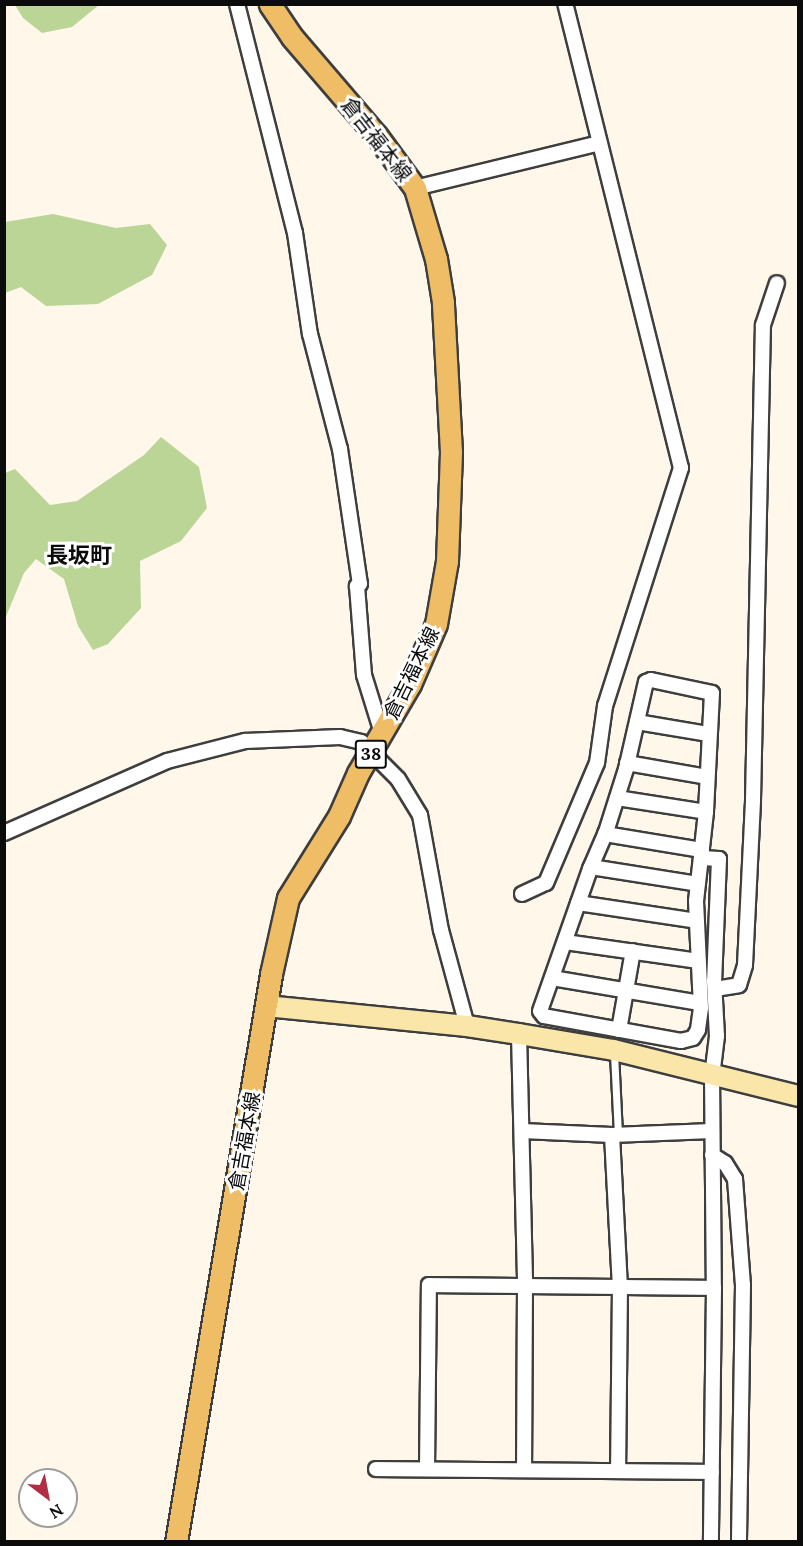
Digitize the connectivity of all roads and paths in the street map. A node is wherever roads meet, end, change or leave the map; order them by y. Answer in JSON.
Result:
{"nodes":[{"id":1,"x":237,"y":4,"type":"edge"},
{"id":2,"x":270,"y":4,"type":"edge"},
{"id":3,"x":565,"y":4,"type":"edge"},
{"id":4,"x":599,"y":143,"type":"junction"},
{"id":5,"x":415,"y":188,"type":"junction"},
{"id":6,"x":777,"y":283,"type":"dead end"},
{"id":7,"x":637,"y":722,"type":"junction"},
{"id":8,"x":382,"y":733,"type":"junction"},
{"id":9,"x":709,"y":734,"type":"junction"},
{"id":10,"x":372,"y":752,"type":"junction"},
{"id":11,"x":627,"y":763,"type":"junction"},
{"id":12,"x":707,"y":777,"type":"junction"},
{"id":13,"x":617,"y":798,"type":"junction"},
{"id":14,"x":706,"y":812,"type":"junction"},
{"id":15,"x":4,"y":833,"type":"edge"},
{"id":16,"x":605,"y":834,"type":"junction"},
{"id":17,"x":702,"y":854,"type":"junction"},
{"id":18,"x":591,"y":867,"type":"junction"},
{"id":19,"x":698,"y":884,"type":"junction"},
{"id":20,"x":522,"y":894,"type":"dead end"},
{"id":21,"x":578,"y":903,"type":"junction"},
{"id":22,"x":697,"y":921,"type":"junction"},
{"id":23,"x":564,"y":942,"type":"junction"},
{"id":24,"x":633,"y":951,"type":"junction"},
{"id":25,"x":699,"y":961,"type":"junction"},
{"id":26,"x":552,"y":978,"type":"junction"},
{"id":27,"x":715,"y":989,"type":"junction"},
{"id":28,"x":626,"y":991,"type":"junction"},
{"id":29,"x":700,"y":1003,"type":"junction"},
{"id":30,"x":266,"y":1006,"type":"junction"},
{"id":31,"x":467,"y":1026,"type":"junction"},
{"id":32,"x":619,"y":1030,"type":"junction"},
{"id":33,"x":519,"y":1034,"type":"junction"},
{"id":34,"x":614,"y":1050,"type":"junction"},
{"id":35,"x":712,"y":1074,"type":"junction"},
{"id":36,"x":798,"y":1096,"type":"edge"},
{"id":37,"x":522,"y":1131,"type":"junction"},
{"id":38,"x":712,"y":1131,"type":"junction"},
{"id":39,"x":615,"y":1135,"type":"junction"},
{"id":40,"x":712,"y":1155,"type":"junction"},
{"id":41,"x":525,"y":1285,"type":"junction"},
{"id":42,"x":620,"y":1286,"type":"junction"},
{"id":43,"x":714,"y":1288,"type":"junction"},
{"id":44,"x":376,"y":1469,"type":"dead end"},
{"id":45,"x":428,"y":1469,"type":"junction"},
{"id":46,"x":524,"y":1470,"type":"junction"},
{"id":47,"x":618,"y":1470,"type":"junction"},
{"id":48,"x":712,"y":1472,"type":"junction"},
{"id":49,"x":176,"y":1542,"type":"edge"},
{"id":50,"x":711,"y":1542,"type":"edge"},
{"id":51,"x":739,"y":1542,"type":"edge"}],
"edges":[{"from":1,"to":8,"type":"street"},
{"from":2,"to":5,"type":"main road","name":"倉吉福本線","number":"38"},
{"from":3,"to":4,"type":"street"},
{"from":4,"to":5,"type":"street"},
{"from":4,"to":20,"type":"street"},
{"from":5,"to":8,"type":"main road","name":"倉吉福本線","number":"38"},
{"from":6,"to":27,"type":"street"},
{"from":7,"to":9,"type":"street"},
{"from":7,"to":9,"type":"street"},
{"from":7,"to":11,"type":"street"},
{"from":8,"to":10,"type":"main road","name":"倉吉福本線","number":"38"},
{"from":9,"to":12,"type":"street"},
{"from":10,"to":15,"type":"street"},
{"from":10,"to":30,"type":"main road","name":"倉吉福本線","number":"38"},
{"from":10,"to":31,"type":"street"},
{"from":11,"to":12,"type":"street"},
{"from":11,"to":13,"type":"street"},
{"from":12,"to":14,"type":"street"},
{"from":13,"to":14,"type":"street"},
{"from":13,"to":16,"type":"street"},
{"from":14,"to":17,"type":"street"},
{"from":16,"to":17,"type":"street"},
{"from":16,"to":18,"type":"street"},
{"from":17,"to":19,"type":"street"},
{"from":17,"to":27,"type":"street"},
{"from":18,"to":19,"type":"street"},
{"from":18,"to":21,"type":"street"},
{"from":19,"to":22,"type":"street"},
{"from":21,"to":22,"type":"street"},
{"from":21,"to":23,"type":"street"},
{"from":22,"to":25,"type":"street"},
{"from":23,"to":24,"type":"street"},
{"from":23,"to":26,"type":"street"},
{"from":24,"to":25,"type":"street"},
{"from":24,"to":28,"type":"street"},
{"from":25,"to":29,"type":"street"},
{"from":26,"to":28,"type":"street"},
{"from":26,"to":32,"type":"street"},
{"from":27,"to":35,"type":"street"},
{"from":28,"to":29,"type":"street"},
{"from":28,"to":32,"type":"street"},
{"from":29,"to":32,"type":"street"},
{"from":30,"to":31,"type":"street"},
{"from":30,"to":49,"type":"main road","name":"倉吉福本線","number":"38"},
{"from":31,"to":33,"type":"street"},
{"from":33,"to":34,"type":"street"},
{"from":33,"to":37,"type":"street"},
{"from":34,"to":35,"type":"street"},
{"from":34,"to":39,"type":"lane"},
{"from":35,"to":36,"type":"street"},
{"from":35,"to":38,"type":"street"},
{"from":37,"to":39,"type":"street"},
{"from":37,"to":41,"type":"street"},
{"from":38,"to":39,"type":"street"},
{"from":38,"to":40,"type":"street"},
{"from":39,"to":42,"type":"street"},
{"from":40,"to":43,"type":"street"},
{"from":40,"to":51,"type":"street"},
{"from":41,"to":42,"type":"street"},
{"from":41,"to":45,"type":"street"},
{"from":41,"to":46,"type":"street"},
{"from":42,"to":43,"type":"street"},
{"from":42,"to":47,"type":"street"},
{"from":43,"to":48,"type":"street"},
{"from":44,"to":45,"type":"street"},
{"from":45,"to":46,"type":"street"},
{"from":46,"to":47,"type":"street"},
{"from":47,"to":48,"type":"street"},
{"from":48,"to":50,"type":"street"}]}
